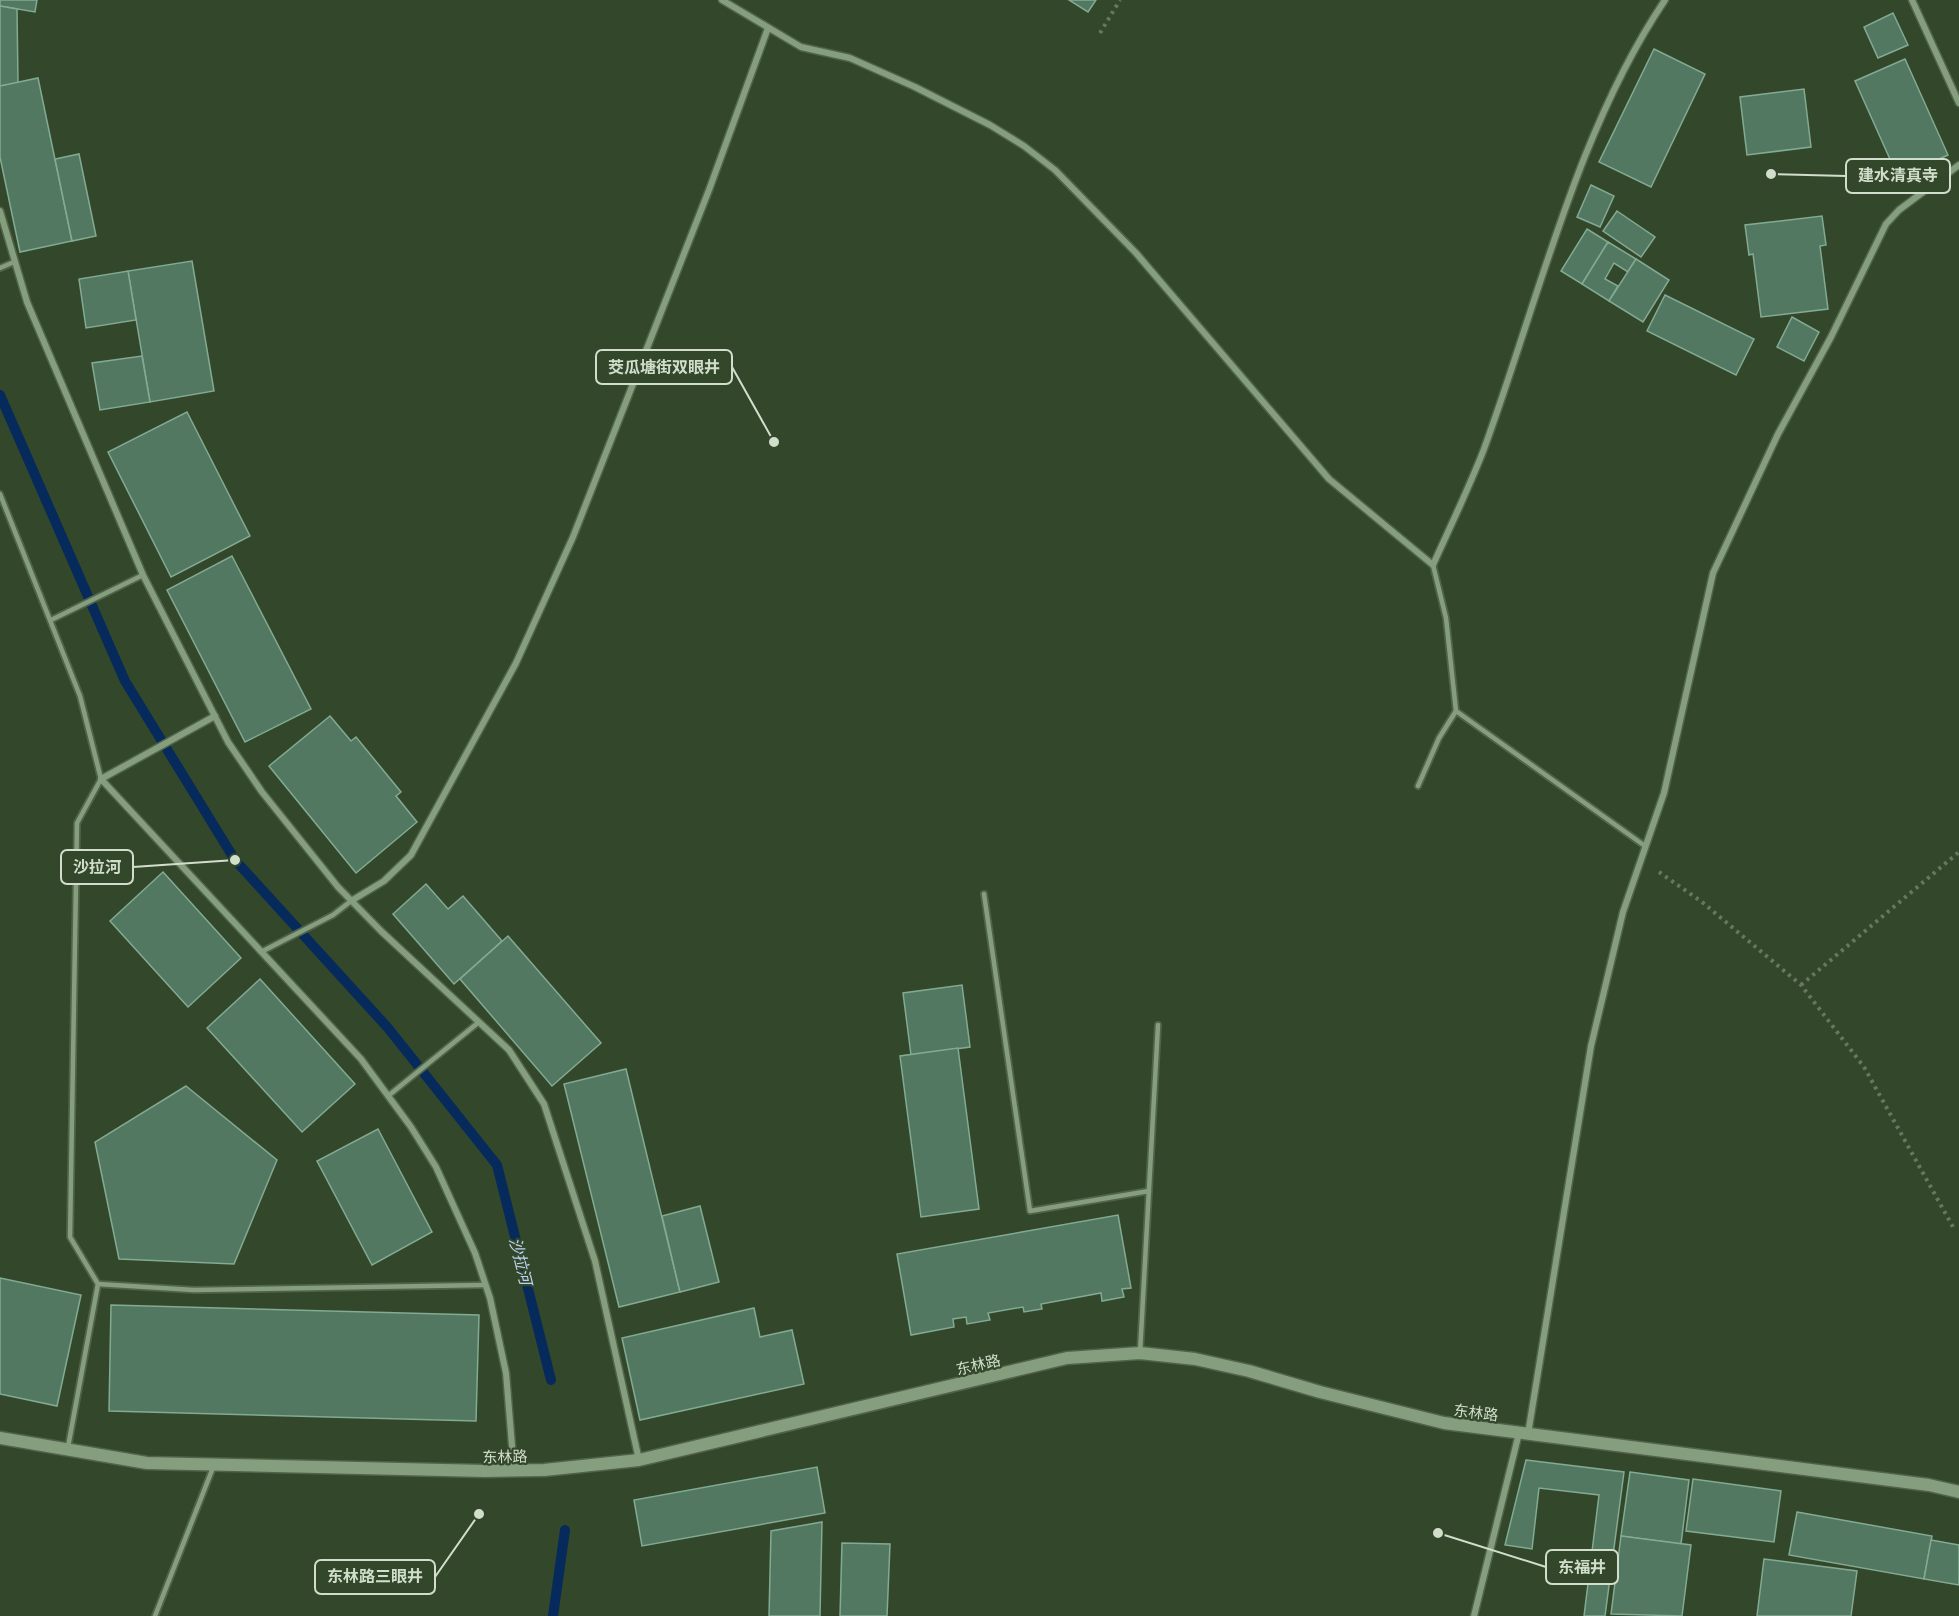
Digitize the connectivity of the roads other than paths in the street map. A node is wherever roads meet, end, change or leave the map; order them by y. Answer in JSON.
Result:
{"nodes":[{"id":1,"x":722,"y":0,"type":"edge"},
{"id":2,"x":1665,"y":0,"type":"edge"},
{"id":3,"x":1912,"y":0,"type":"edge"},
{"id":4,"x":768,"y":28,"type":"junction"},
{"id":5,"x":1959,"y":103,"type":"edge"},
{"id":6,"x":1959,"y":165,"type":"edge"},
{"id":7,"x":0,"y":211,"type":"edge"},
{"id":8,"x":14,"y":262,"type":"junction"},
{"id":9,"x":0,"y":268,"type":"edge"},
{"id":10,"x":0,"y":494,"type":"edge"},
{"id":11,"x":1433,"y":565,"type":"junction"},
{"id":12,"x":143,"y":575,"type":"junction"},
{"id":13,"x":51,"y":620,"type":"junction"},
{"id":14,"x":1456,"y":711,"type":"junction"},
{"id":15,"x":215,"y":716,"type":"junction"},
{"id":16,"x":101,"y":779,"type":"junction"},
{"id":17,"x":1418,"y":786,"type":"dead end"},
{"id":18,"x":1645,"y":846,"type":"junction"},
{"id":19,"x":984,"y":894,"type":"dead end"},
{"id":20,"x":351,"y":901,"type":"junction"},
{"id":21,"x":261,"y":952,"type":"junction"},
{"id":22,"x":479,"y":1022,"type":"junction"},
{"id":23,"x":1158,"y":1025,"type":"dead end"},
{"id":24,"x":388,"y":1096,"type":"junction"},
{"id":25,"x":1149,"y":1191,"type":"junction"},
{"id":26,"x":98,"y":1284,"type":"junction"},
{"id":27,"x":485,"y":1285,"type":"junction"},
{"id":28,"x":1140,"y":1353,"type":"junction"},
{"id":29,"x":1524,"y":1434,"type":"junction"},
{"id":30,"x":0,"y":1438,"type":"edge"},
{"id":31,"x":68,"y":1450,"type":"junction"},
{"id":32,"x":639,"y":1460,"type":"junction"},
{"id":33,"x":214,"y":1464,"type":"junction"},
{"id":34,"x":514,"y":1470,"type":"junction"},
{"id":35,"x":1959,"y":1492,"type":"edge"},
{"id":36,"x":155,"y":1616,"type":"edge"},
{"id":37,"x":1474,"y":1616,"type":"edge"}],
"edges":[{"from":1,"to":4,"type":"street"},
{"from":2,"to":11,"type":"street"},
{"from":3,"to":5,"type":"street"},
{"from":4,"to":11,"type":"street"},
{"from":4,"to":20,"type":"street"},
{"from":6,"to":18,"type":"street"},
{"from":7,"to":8,"type":"street"},
{"from":8,"to":9,"type":"lane"},
{"from":8,"to":12,"type":"street"},
{"from":10,"to":13,"type":"lane"},
{"from":11,"to":14,"type":"lane"},
{"from":12,"to":13,"type":"lane"},
{"from":12,"to":15,"type":"street"},
{"from":13,"to":16,"type":"lane"},
{"from":14,"to":17,"type":"lane"},
{"from":14,"to":18,"type":"lane"},
{"from":15,"to":16,"type":"street"},
{"from":15,"to":20,"type":"street"},
{"from":16,"to":21,"type":"street"},
{"from":16,"to":26,"type":"lane"},
{"from":18,"to":29,"type":"street"},
{"from":19,"to":25,"type":"lane"},
{"from":20,"to":21,"type":"lane"},
{"from":20,"to":22,"type":"street"},
{"from":21,"to":24,"type":"street"},
{"from":22,"to":24,"type":"lane"},
{"from":22,"to":32,"type":"street"},
{"from":23,"to":25,"type":"lane"},
{"from":24,"to":27,"type":"street"},
{"from":25,"to":28,"type":"lane"},
{"from":26,"to":27,"type":"lane"},
{"from":26,"to":31,"type":"lane"},
{"from":27,"to":34,"type":"street"},
{"from":28,"to":29,"type":"street","name":"东林路"},
{"from":28,"to":32,"type":"street","name":"东林路"},
{"from":29,"to":35,"type":"street","name":"东林路"},
{"from":29,"to":37,"type":"street"},
{"from":30,"to":31,"type":"street","name":"东林路"},
{"from":31,"to":33,"type":"street","name":"东林路"},
{"from":32,"to":34,"type":"street","name":"东林路"},
{"from":33,"to":34,"type":"street","name":"东林路"},
{"from":33,"to":36,"type":"lane"}]}
